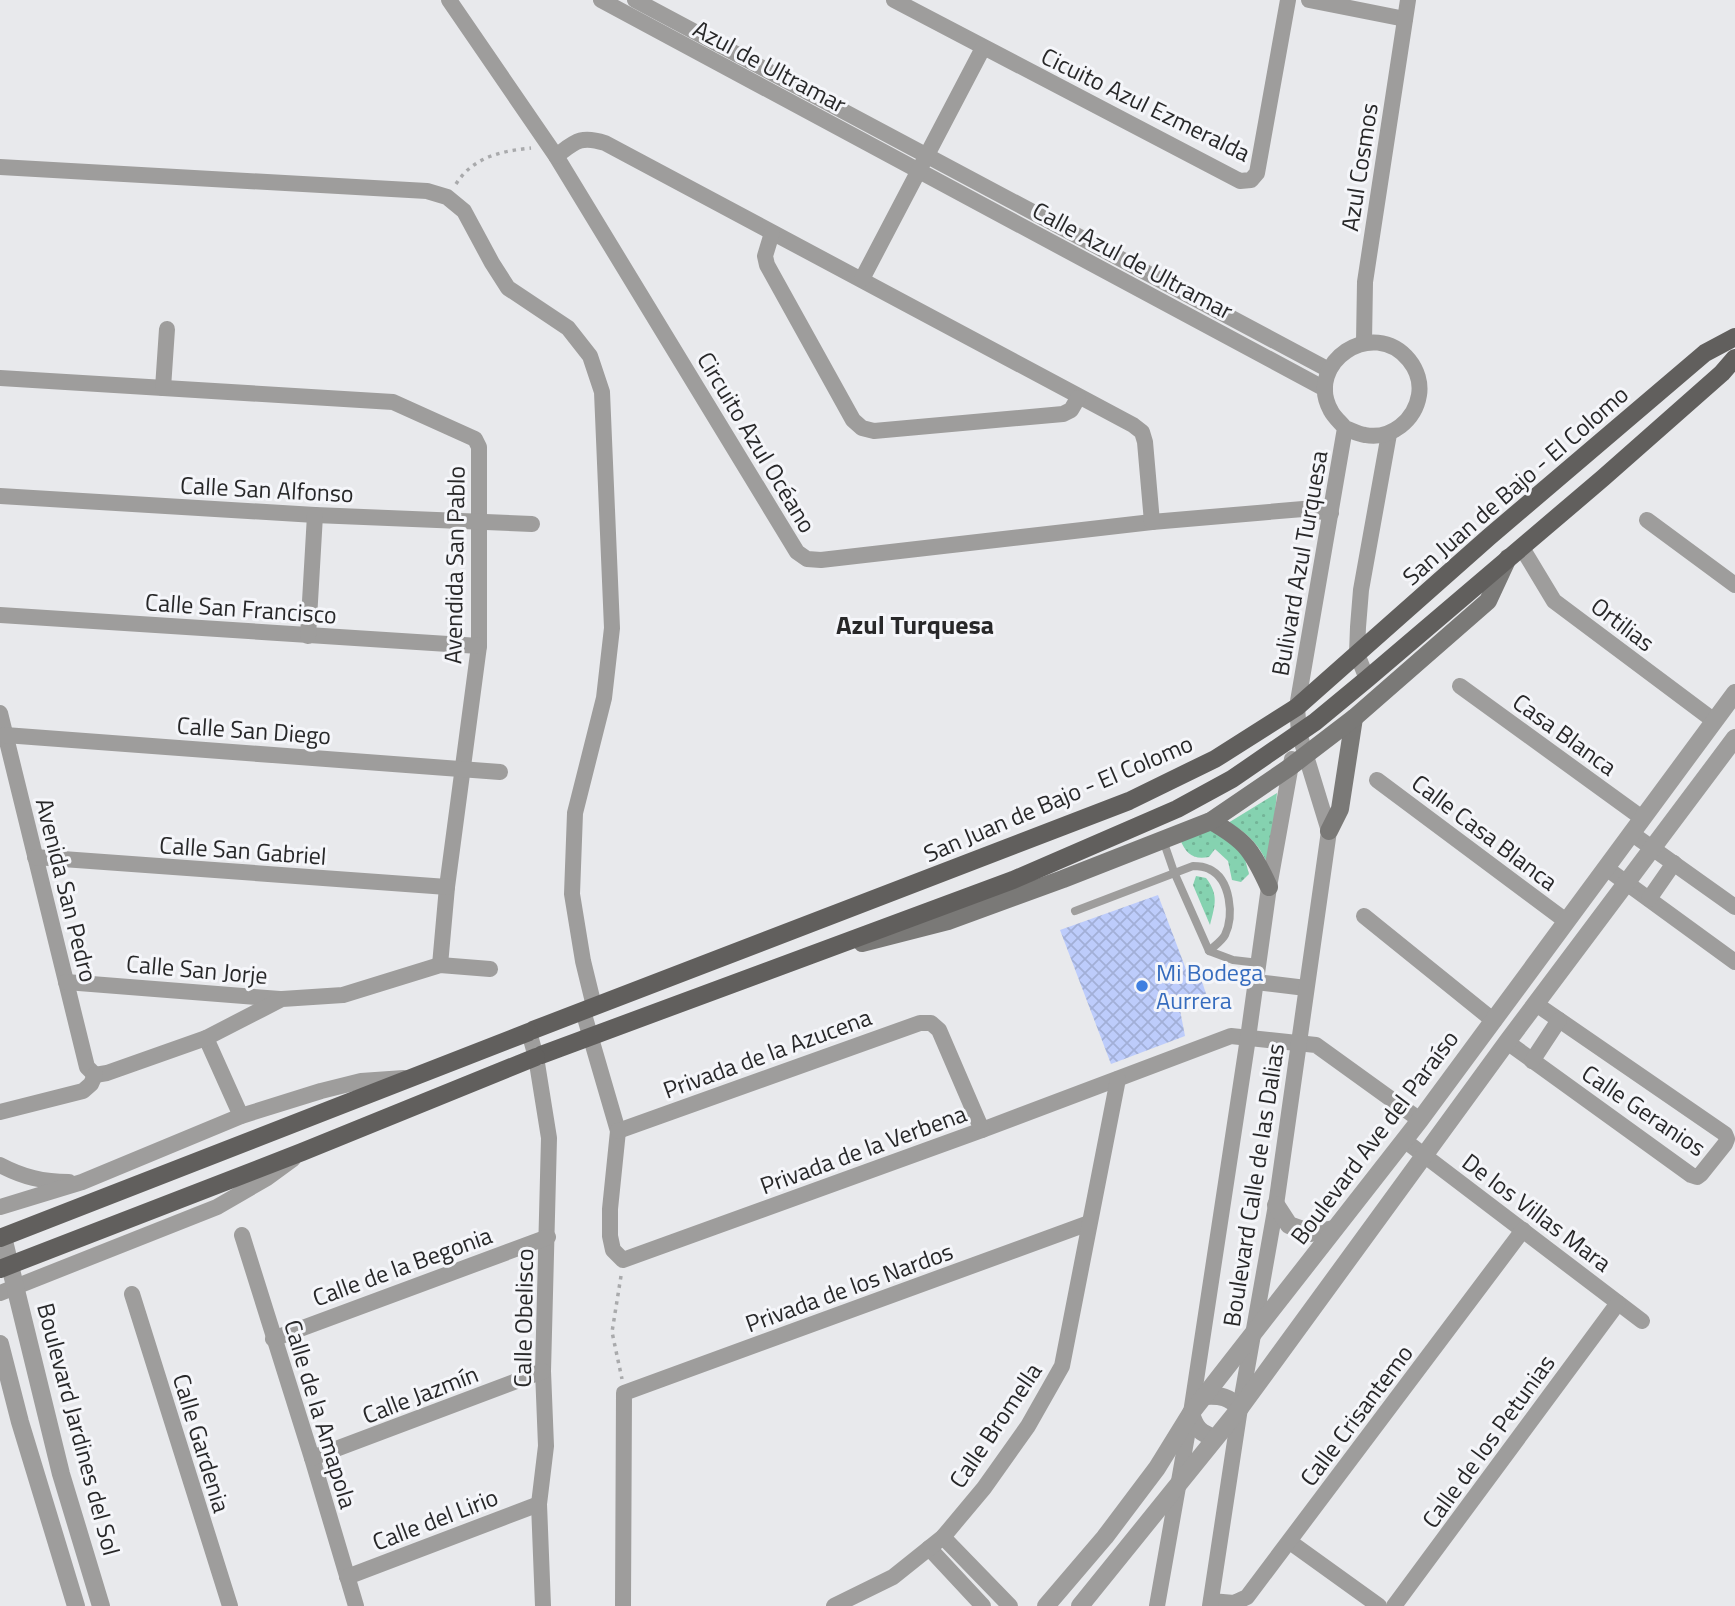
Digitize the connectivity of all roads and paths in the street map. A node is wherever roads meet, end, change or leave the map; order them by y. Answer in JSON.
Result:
{"nodes":[{"id":1,"x":449,"y":0,"type":"edge"},
{"id":2,"x":601,"y":0,"type":"edge"},
{"id":3,"x":635,"y":0,"type":"edge"},
{"id":4,"x":894,"y":0,"type":"edge"},
{"id":5,"x":1288,"y":0,"type":"edge"},
{"id":6,"x":1309,"y":0,"type":"edge"},
{"id":7,"x":1408,"y":0,"type":"edge"},
{"id":8,"x":1405,"y":19,"type":"junction"},
{"id":9,"x":983,"y":48,"type":"junction"},
{"id":10,"x":556,"y":156,"type":"junction"},
{"id":11,"x":926,"y":156,"type":"junction"},
{"id":12,"x":0,"y":167,"type":"edge"},
{"id":13,"x":918,"y":172,"type":"junction"},
{"id":14,"x":447,"y":197,"type":"junction"},
{"id":15,"x":772,"y":233,"type":"junction"},
{"id":16,"x":862,"y":279,"type":"junction"},
{"id":17,"x":167,"y":329,"type":"dead end"},
{"id":18,"x":1735,"y":337,"type":"edge"},
{"id":19,"x":1364,"y":342,"type":"junction"},
{"id":20,"x":1735,"y":358,"type":"edge"},
{"id":21,"x":1329,"y":370,"type":"junction"},
{"id":22,"x":0,"y":377,"type":"edge"},
{"id":23,"x":163,"y":388,"type":"junction"},
{"id":24,"x":1325,"y":389,"type":"junction"},
{"id":25,"x":1078,"y":398,"type":"junction"},
{"id":26,"x":1345,"y":428,"type":"junction"},
{"id":27,"x":1389,"y":434,"type":"junction"},
{"id":28,"x":0,"y":496,"type":"edge"},
{"id":29,"x":1331,"y":513,"type":"junction"},
{"id":30,"x":315,"y":515,"type":"junction"},
{"id":31,"x":1647,"y":520,"type":"dead end"},
{"id":32,"x":478,"y":522,"type":"junction"},
{"id":33,"x":1152,"y":522,"type":"junction"},
{"id":34,"x":532,"y":524,"type":"dead end"},
{"id":35,"x":1515,"y":553,"type":"junction"},
{"id":36,"x":1735,"y":585,"type":"edge"},
{"id":37,"x":0,"y":615,"type":"edge"},
{"id":38,"x":308,"y":636,"type":"junction"},
{"id":39,"x":478,"y":646,"type":"junction"},
{"id":40,"x":1357,"y":654,"type":"junction"},
{"id":41,"x":1367,"y":679,"type":"junction"},
{"id":42,"x":1460,"y":687,"type":"dead end"},
{"id":43,"x":1735,"y":693,"type":"edge"},
{"id":44,"x":1297,"y":707,"type":"junction"},
{"id":45,"x":0,"y":713,"type":"edge"},
{"id":46,"x":1354,"y":718,"type":"junction"},
{"id":47,"x":1713,"y":720,"type":"junction"},
{"id":48,"x":1299,"y":733,"type":"junction"},
{"id":49,"x":5,"y":734,"type":"junction"},
{"id":50,"x":1735,"y":738,"type":"edge"},
{"id":51,"x":1306,"y":755,"type":"junction"},
{"id":52,"x":1290,"y":767,"type":"junction"},
{"id":53,"x":462,"y":768,"type":"junction"},
{"id":54,"x":500,"y":772,"type":"dead end"},
{"id":55,"x":1377,"y":780,"type":"dead end"},
{"id":56,"x":1643,"y":818,"type":"junction"},
{"id":57,"x":1211,"y":821,"type":"junction"},
{"id":58,"x":1329,"y":831,"type":"junction"},
{"id":59,"x":1632,"y":833,"type":"junction"},
{"id":60,"x":1163,"y":840,"type":"junction"},
{"id":61,"x":1654,"y":848,"type":"junction"},
{"id":62,"x":35,"y":858,"type":"junction"},
{"id":63,"x":1674,"y":863,"type":"junction"},
{"id":64,"x":1606,"y":868,"type":"junction"},
{"id":65,"x":1174,"y":872,"type":"junction"},
{"id":66,"x":1628,"y":884,"type":"junction"},
{"id":67,"x":447,"y":887,"type":"junction"},
{"id":68,"x":1269,"y":887,"type":"junction"},
{"id":69,"x":1649,"y":899,"type":"junction"},
{"id":70,"x":1735,"y":907,"type":"edge"},
{"id":71,"x":1075,"y":911,"type":"dead end"},
{"id":72,"x":1364,"y":916,"type":"dead end"},
{"id":73,"x":1566,"y":921,"type":"junction"},
{"id":74,"x":1209,"y":951,"type":"junction"},
{"id":75,"x":808,"y":957,"type":"junction"},
{"id":76,"x":1259,"y":962,"type":"junction"},
{"id":77,"x":1735,"y":962,"type":"edge"},
{"id":78,"x":440,"y":965,"type":"junction"},
{"id":79,"x":489,"y":969,"type":"dead end"},
{"id":80,"x":66,"y":982,"type":"junction"},
{"id":81,"x":1256,"y":982,"type":"junction"},
{"id":82,"x":1307,"y":988,"type":"junction"},
{"id":83,"x":282,"y":999,"type":"junction"},
{"id":84,"x":1536,"y":1004,"type":"junction"},
{"id":85,"x":581,"y":1011,"type":"junction"},
{"id":86,"x":1559,"y":1020,"type":"junction"},
{"id":87,"x":1494,"y":1021,"type":"junction"},
{"id":88,"x":531,"y":1031,"type":"junction"},
{"id":89,"x":206,"y":1038,"type":"junction"},
{"id":90,"x":1248,"y":1038,"type":"junction"},
{"id":91,"x":583,"y":1039,"type":"junction"},
{"id":92,"x":1507,"y":1042,"type":"junction"},
{"id":93,"x":1299,"y":1043,"type":"junction"},
{"id":94,"x":538,"y":1056,"type":"junction"},
{"id":95,"x":1532,"y":1061,"type":"junction"},
{"id":96,"x":95,"y":1075,"type":"junction"},
{"id":97,"x":410,"y":1078,"type":"junction"},
{"id":98,"x":1118,"y":1079,"type":"junction"},
{"id":99,"x":0,"y":1112,"type":"edge"},
{"id":100,"x":241,"y":1116,"type":"junction"},
{"id":101,"x":1420,"y":1120,"type":"junction"},
{"id":102,"x":618,"y":1130,"type":"junction"},
{"id":103,"x":982,"y":1130,"type":"junction"},
{"id":104,"x":1404,"y":1140,"type":"junction"},
{"id":105,"x":302,"y":1152,"type":"junction"},
{"id":106,"x":1425,"y":1155,"type":"junction"},
{"id":107,"x":0,"y":1165,"type":"edge"},
{"id":108,"x":82,"y":1182,"type":"junction"},
{"id":109,"x":1276,"y":1205,"type":"junction"},
{"id":110,"x":0,"y":1207,"type":"edge"},
{"id":111,"x":1090,"y":1223,"type":"junction"},
{"id":112,"x":1335,"y":1229,"type":"junction"},
{"id":113,"x":1523,"y":1230,"type":"junction"},
{"id":114,"x":1,"y":1234,"type":"edge"},
{"id":115,"x":242,"y":1235,"type":"dead end"},
{"id":116,"x":548,"y":1237,"type":"junction"},
{"id":117,"x":623,"y":1260,"type":"junction"},
{"id":118,"x":6,"y":1267,"type":"edge"},
{"id":119,"x":8,"y":1290,"type":"edge"},
{"id":120,"x":132,"y":1294,"type":"dead end"},
{"id":121,"x":1618,"y":1303,"type":"junction"},
{"id":122,"x":1642,"y":1321,"type":"dead end"},
{"id":123,"x":1252,"y":1337,"type":"junction"},
{"id":124,"x":273,"y":1339,"type":"junction"},
{"id":125,"x":0,"y":1344,"type":"edge"},
{"id":126,"x":543,"y":1371,"type":"junction"},
{"id":127,"x":624,"y":1393,"type":"junction"},
{"id":128,"x":1205,"y":1395,"type":"junction"},
{"id":129,"x":0,"y":1403,"type":"edge"},
{"id":130,"x":1240,"y":1408,"type":"junction"},
{"id":131,"x":1191,"y":1413,"type":"junction"},
{"id":132,"x":20,"y":1422,"type":"junction"},
{"id":133,"x":1215,"y":1438,"type":"junction"},
{"id":134,"x":312,"y":1458,"type":"junction"},
{"id":135,"x":1179,"y":1480,"type":"junction"},
{"id":136,"x":539,"y":1504,"type":"junction"},
{"id":137,"x":943,"y":1537,"type":"junction"},
{"id":138,"x":1290,"y":1542,"type":"junction"},
{"id":139,"x":929,"y":1548,"type":"junction"},
{"id":140,"x":347,"y":1577,"type":"junction"},
{"id":141,"x":1211,"y":1604,"type":"edge"},
{"id":142,"x":76,"y":1606,"type":"edge"},
{"id":143,"x":102,"y":1606,"type":"edge"},
{"id":144,"x":230,"y":1606,"type":"edge"},
{"id":145,"x":356,"y":1606,"type":"edge"},
{"id":146,"x":543,"y":1606,"type":"edge"},
{"id":147,"x":623,"y":1606,"type":"edge"},
{"id":148,"x":834,"y":1606,"type":"edge"},
{"id":149,"x":983,"y":1606,"type":"edge"},
{"id":150,"x":1010,"y":1606,"type":"edge"},
{"id":151,"x":1046,"y":1606,"type":"edge"},
{"id":152,"x":1080,"y":1606,"type":"edge"},
{"id":153,"x":1157,"y":1606,"type":"edge"},
{"id":154,"x":1379,"y":1606,"type":"edge"},
{"id":155,"x":1394,"y":1606,"type":"edge"}],
"edges":[{"from":1,"to":10,"type":"street","name":"Circuito Azul Océano"},
{"from":2,"to":13,"type":"street","name":"Azul de Ultramar"},
{"from":3,"to":11,"type":"street","name":"Azul de Ultramar"},
{"from":4,"to":9,"type":"street","name":"Cicuito Azul Ezmeralda"},
{"from":5,"to":9,"type":"street","name":"Cicuito Azul Ezmeralda"},
{"from":6,"to":8,"type":"street"},
{"from":7,"to":8,"type":"street","name":"Azul Cosmos"},
{"from":8,"to":19,"type":"street","name":"Azul Cosmos"},
{"from":9,"to":11,"type":"street"},
{"from":10,"to":14,"type":"path"},
{"from":10,"to":15,"type":"street"},
{"from":10,"to":33,"type":"street","name":"Circuito Azul Océano"},
{"from":11,"to":13,"type":"street"},
{"from":11,"to":21,"type":"street","name":"Calle Azul de Ultramar"},
{"from":12,"to":14,"type":"street"},
{"from":13,"to":16,"type":"street"},
{"from":13,"to":24,"type":"street","name":"Calle Azul de Ultramar"},
{"from":14,"to":85,"type":"street"},
{"from":15,"to":16,"type":"street"},
{"from":15,"to":25,"type":"street"},
{"from":16,"to":25,"type":"street"},
{"from":17,"to":23,"type":"street"},
{"from":18,"to":40,"type":"main road","name":"San Juan de Bajo - El Colomo"},
{"from":19,"to":21,"type":"street"},
{"from":19,"to":27,"type":"street"},
{"from":20,"to":35,"type":"main road","name":"San Juan de Bajo - El Colomo"},
{"from":21,"to":24,"type":"street"},
{"from":22,"to":23,"type":"street","name":"Avendida San Pablo"},
{"from":23,"to":32,"type":"street","name":"Avendida San Pablo"},
{"from":24,"to":26,"type":"street","name":"Bulivard Azul Turquesa"},
{"from":25,"to":33,"type":"street"},
{"from":26,"to":27,"type":"street","name":"Bulivard Azul Turquesa"},
{"from":26,"to":29,"type":"street","name":"Bulivard Azul Turquesa"},
{"from":27,"to":40,"type":"street"},
{"from":28,"to":30,"type":"street","name":"Calle San Alfonso"},
{"from":29,"to":33,"type":"street","name":"Circuito Azul Océano"},
{"from":29,"to":44,"type":"street","name":"Bulivard Azul Turquesa"},
{"from":30,"to":32,"type":"street","name":"Calle San Alfonso"},
{"from":30,"to":38,"type":"street"},
{"from":31,"to":36,"type":"street"},
{"from":32,"to":34,"type":"street","name":"Calle San Alfonso"},
{"from":32,"to":39,"type":"street","name":"Avendida San Pablo"},
{"from":35,"to":41,"type":"main road","name":"San Juan de Bajo - El Colomo"},
{"from":35,"to":46,"type":"main road"},
{"from":35,"to":47,"type":"street","name":"Ortilias"},
{"from":37,"to":38,"type":"street","name":"Calle San Francisco"},
{"from":38,"to":39,"type":"street","name":"Calle San Francisco"},
{"from":39,"to":53,"type":"street","name":"Avendida San Pablo"},
{"from":40,"to":41,"type":"street"},
{"from":40,"to":44,"type":"main road","name":"San Juan de Bajo - El Colomo"},
{"from":41,"to":48,"type":"main road","name":"San Juan de Bajo - El Colomo"},
{"from":42,"to":56,"type":"street","name":"Casa Blanca"},
{"from":43,"to":47,"type":"street","name":"Boulevard Ave del Paraíso"},
{"from":44,"to":48,"type":"street","name":"Boulevard Calle de las Dalias"},
{"from":44,"to":85,"type":"main road","name":"San Juan de Bajo - El Colomo"},
{"from":45,"to":49,"type":"street","name":"Avenida San Pedro"},
{"from":46,"to":51,"type":"main road"},
{"from":46,"to":58,"type":"main road"},
{"from":47,"to":56,"type":"street","name":"Boulevard Ave del Paraíso"},
{"from":48,"to":51,"type":"street","name":"Boulevard Calle de las Dalias"},
{"from":48,"to":52,"type":"street","name":"Boulevard Calle de las Dalias"},
{"from":48,"to":75,"type":"main road","name":"San Juan de Bajo - El Colomo"},
{"from":49,"to":53,"type":"street","name":"Calle San Diego"},
{"from":49,"to":62,"type":"street","name":"Avenida San Pedro"},
{"from":50,"to":61,"type":"street","name":"Boulevard Ave del Paraíso"},
{"from":51,"to":52,"type":"main road"},
{"from":51,"to":58,"type":"street","name":"Boulevard Calle de las Dalias"},
{"from":52,"to":57,"type":"main road"},
{"from":52,"to":68,"type":"street","name":"Boulevard Calle de las Dalias"},
{"from":53,"to":54,"type":"street","name":"Calle San Diego"},
{"from":53,"to":67,"type":"street","name":"Avendida San Pablo"},
{"from":55,"to":73,"type":"street","name":"Calle Casa Blanca"},
{"from":56,"to":59,"type":"street","name":"Boulevard Ave del Paraíso"},
{"from":57,"to":60,"type":"main road"},
{"from":57,"to":68,"type":"main road"},
{"from":58,"to":82,"type":"street","name":"Boulevard Calle de las Dalias"},
{"from":59,"to":61,"type":"street"},
{"from":59,"to":64,"type":"street","name":"Boulevard Ave del Paraíso"},
{"from":60,"to":65,"type":"lane"},
{"from":60,"to":75,"type":"main road"},
{"from":61,"to":63,"type":"street"},
{"from":61,"to":66,"type":"street","name":"Boulevard Ave del Paraíso"},
{"from":62,"to":67,"type":"street","name":"Calle San Gabriel"},
{"from":62,"to":80,"type":"street","name":"Avenida San Pedro"},
{"from":63,"to":69,"type":"street"},
{"from":63,"to":70,"type":"street"},
{"from":64,"to":66,"type":"street"},
{"from":64,"to":73,"type":"street","name":"Boulevard Ave del Paraíso"},
{"from":65,"to":71,"type":"lane"},
{"from":65,"to":74,"type":"lane"},
{"from":65,"to":74,"type":"lane"},
{"from":66,"to":69,"type":"street"},
{"from":66,"to":84,"type":"street","name":"Boulevard Ave del Paraíso"},
{"from":67,"to":78,"type":"street","name":"Avendida San Pablo"},
{"from":68,"to":76,"type":"street","name":"Boulevard Calle de las Dalias"},
{"from":69,"to":77,"type":"street"},
{"from":72,"to":87,"type":"street"},
{"from":73,"to":87,"type":"street","name":"Boulevard Ave del Paraíso"},
{"from":74,"to":76,"type":"lane"},
{"from":75,"to":91,"type":"main road","name":"San Juan de Bajo - El Colomo"},
{"from":76,"to":81,"type":"street","name":"Boulevard Calle de las Dalias"},
{"from":78,"to":79,"type":"street"},
{"from":78,"to":83,"type":"street","name":"Calle San Jorje"},
{"from":80,"to":83,"type":"street","name":"Calle San Jorje"},
{"from":80,"to":96,"type":"street","name":"Avenida San Pedro"},
{"from":81,"to":82,"type":"street"},
{"from":81,"to":90,"type":"street","name":"Boulevard Calle de las Dalias"},
{"from":82,"to":93,"type":"street","name":"Boulevard Calle de las Dalias"},
{"from":83,"to":89,"type":"street"},
{"from":84,"to":86,"type":"street","name":"Calle Geranios"},
{"from":84,"to":92,"type":"street","name":"Boulevard Ave del Paraíso"},
{"from":85,"to":88,"type":"main road","name":"San Juan de Bajo - El Colomo"},
{"from":85,"to":91,"type":"street"},
{"from":86,"to":95,"type":"street"},
{"from":86,"to":95,"type":"street","name":"Calle Geranios"},
{"from":87,"to":101,"type":"street","name":"Boulevard Ave del Paraíso"},
{"from":88,"to":94,"type":"street","name":"Calle Obelisco"},
{"from":88,"to":97,"type":"main road","name":"San Juan de Bajo - El Colomo"},
{"from":89,"to":96,"type":"street"},
{"from":89,"to":100,"type":"street"},
{"from":90,"to":93,"type":"street","name":"Privada de la Verbena"},
{"from":90,"to":98,"type":"street","name":"Privada de la Verbena"},
{"from":90,"to":131,"type":"street","name":"Boulevard Calle de las Dalias"},
{"from":91,"to":94,"type":"main road","name":"San Juan de Bajo - El Colomo"},
{"from":91,"to":102,"type":"street"},
{"from":92,"to":95,"type":"street","name":"Calle Geranios"},
{"from":92,"to":106,"type":"street","name":"Boulevard Ave del Paraíso"},
{"from":93,"to":101,"type":"street","name":"Privada de la Verbena"},
{"from":93,"to":109,"type":"street","name":"Boulevard Calle de las Dalias"},
{"from":94,"to":105,"type":"main road","name":"San Juan de Bajo - El Colomo"},
{"from":94,"to":116,"type":"street","name":"Calle Obelisco"},
{"from":96,"to":99,"type":"street"},
{"from":97,"to":100,"type":"street"},
{"from":97,"to":114,"type":"main road","name":"San Juan de Bajo - El Colomo"},
{"from":98,"to":103,"type":"street","name":"Privada de la Verbena"},
{"from":98,"to":111,"type":"street","name":"Calle Bromella"},
{"from":100,"to":108,"type":"street"},
{"from":101,"to":104,"type":"street","name":"Boulevard Ave del Paraíso"},
{"from":102,"to":103,"type":"street","name":"Privada de la Azucena"},
{"from":102,"to":117,"type":"street"},
{"from":103,"to":117,"type":"street","name":"Privada de la Verbena"},
{"from":104,"to":106,"type":"street","name":"De los Villas Mara"},
{"from":104,"to":112,"type":"street","name":"Boulevard Ave del Paraíso"},
{"from":105,"to":118,"type":"main road","name":"San Juan de Bajo - El Colomo"},
{"from":105,"to":119,"type":"street"},
{"from":106,"to":113,"type":"street","name":"De los Villas Mara"},
{"from":106,"to":130,"type":"street","name":"Boulevard Ave del Paraíso"},
{"from":107,"to":108,"type":"street"},
{"from":108,"to":110,"type":"street"},
{"from":109,"to":112,"type":"street"},
{"from":109,"to":123,"type":"street","name":"Boulevard Calle de las Dalias"},
{"from":111,"to":127,"type":"street","name":"Privada de los Nardos"},
{"from":111,"to":137,"type":"street","name":"Calle Bromella"},
{"from":112,"to":123,"type":"street","name":"Boulevard Ave del Paraíso"},
{"from":113,"to":121,"type":"street","name":"De los Villas Mara"},
{"from":113,"to":138,"type":"street","name":"Calle Crisantemo"},
{"from":114,"to":118,"type":"street","name":"Boulevard Jardines del Sol"},
{"from":115,"to":124,"type":"street","name":"Calle de la Amapola"},
{"from":116,"to":124,"type":"street","name":"Calle de la Begonia"},
{"from":116,"to":126,"type":"street","name":"Calle Obelisco"},
{"from":117,"to":127,"type":"path"},
{"from":118,"to":119,"type":"street","name":"Boulevard Jardines del Sol"},
{"from":119,"to":143,"type":"street","name":"Boulevard Jardines del Sol"},
{"from":120,"to":144,"type":"street","name":"Calle Gardenia"},
{"from":121,"to":122,"type":"street","name":"De los Villas Mara"},
{"from":121,"to":155,"type":"street","name":"Calle de los Petunias"},
{"from":123,"to":128,"type":"street","name":"Boulevard Ave del Paraíso"},
{"from":123,"to":130,"type":"street","name":"Boulevard Calle de las Dalias"},
{"from":124,"to":134,"type":"street","name":"Calle de la Amapola"},
{"from":125,"to":132,"type":"street","name":"Boulevard Jardines del Sol"},
{"from":126,"to":134,"type":"street","name":"Calle Jazmín"},
{"from":126,"to":136,"type":"street","name":"Calle Obelisco"},
{"from":127,"to":147,"type":"street"},
{"from":128,"to":130,"type":"street"},
{"from":128,"to":131,"type":"street","name":"Boulevard Ave del Paraíso"},
{"from":129,"to":132,"type":"street"},
{"from":130,"to":133,"type":"street","name":"Boulevard Ave del Paraíso"},
{"from":130,"to":141,"type":"street","name":"Boulevard Calle de las Dalias"},
{"from":131,"to":133,"type":"street"},
{"from":131,"to":135,"type":"street","name":"Boulevard Calle de las Dalias"},
{"from":131,"to":151,"type":"street","name":"Boulevard Ave del Paraíso"},
{"from":132,"to":142,"type":"street","name":"Boulevard Jardines del Sol"},
{"from":133,"to":135,"type":"street","name":"Boulevard Ave del Paraíso"},
{"from":134,"to":140,"type":"street","name":"Calle de la Amapola"},
{"from":135,"to":152,"type":"street","name":"Boulevard Ave del Paraíso"},
{"from":135,"to":153,"type":"street","name":"Boulevard Calle de las Dalias"},
{"from":136,"to":140,"type":"street","name":"Calle del Lirio"},
{"from":136,"to":146,"type":"street","name":"Calle Obelisco"},
{"from":137,"to":139,"type":"street","name":"Calle Bromella"},
{"from":137,"to":150,"type":"street"},
{"from":138,"to":141,"type":"street","name":"Calle Crisantemo"},
{"from":138,"to":154,"type":"street"},
{"from":139,"to":148,"type":"street","name":"Calle Bromella"},
{"from":139,"to":149,"type":"street"},
{"from":140,"to":145,"type":"street","name":"Calle de la Amapola"}]}
